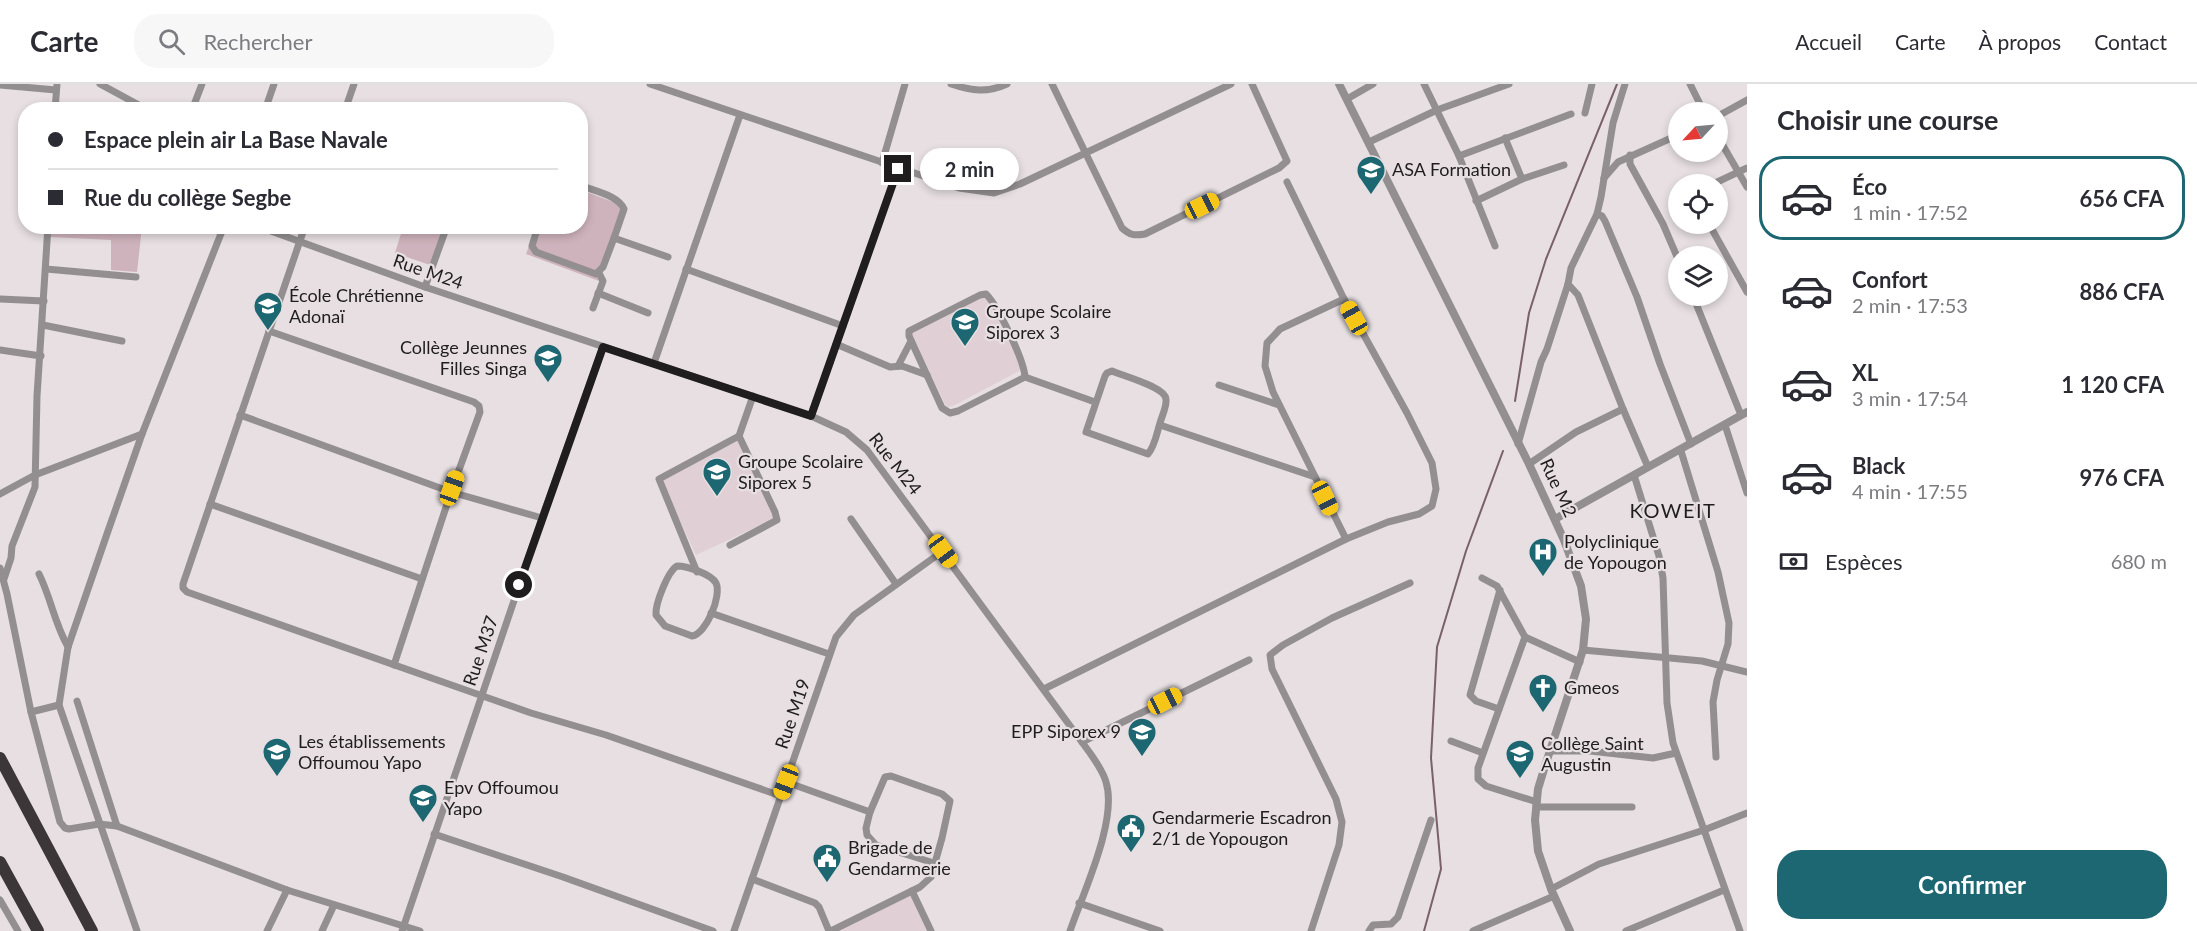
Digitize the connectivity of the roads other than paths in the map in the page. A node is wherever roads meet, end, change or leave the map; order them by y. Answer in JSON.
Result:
{"nodes":[{"id":1,"x":100,"y":84,"type":"edge"},
{"id":2,"x":202,"y":84,"type":"edge"},
{"id":3,"x":274,"y":84,"type":"edge"},
{"id":4,"x":354,"y":84,"type":"edge"},
{"id":5,"x":650,"y":84,"type":"edge"},
{"id":6,"x":905,"y":84,"type":"edge"},
{"id":7,"x":951,"y":84,"type":"edge"},
{"id":8,"x":1007,"y":84,"type":"edge"},
{"id":9,"x":1052,"y":84,"type":"edge"},
{"id":10,"x":1231,"y":84,"type":"edge"},
{"id":11,"x":1252,"y":84,"type":"edge"},
{"id":12,"x":1339,"y":84,"type":"edge"},
{"id":13,"x":1373,"y":84,"type":"edge"},
{"id":14,"x":1424,"y":84,"type":"edge"},
{"id":15,"x":1509,"y":84,"type":"edge"},
{"id":16,"x":1592,"y":84,"type":"edge"},
{"id":17,"x":1624,"y":84,"type":"edge"},
{"id":18,"x":1689,"y":84,"type":"edge"},
{"id":19,"x":0,"y":85,"type":"edge"},
{"id":20,"x":57,"y":87,"type":"edge"},
{"id":21,"x":1347,"y":99,"type":"junction"},
{"id":22,"x":1747,"y":100,"type":"edge"},
{"id":23,"x":56,"y":102,"type":"edge"},
{"id":24,"x":127,"y":102,"type":"edge"},
{"id":25,"x":195,"y":102,"type":"edge"},
{"id":26,"x":268,"y":102,"type":"edge"},
{"id":27,"x":348,"y":102,"type":"edge"},
{"id":28,"x":1699,"y":102,"type":"edge"},
{"id":29,"x":1437,"y":110,"type":"junction"},
{"id":30,"x":1728,"y":110,"type":"edge"},
{"id":31,"x":1585,"y":113,"type":"dead end"},
{"id":32,"x":1570,"y":114,"type":"dead end"},
{"id":33,"x":740,"y":115,"type":"junction"},
{"id":34,"x":1505,"y":138,"type":"junction"},
{"id":35,"x":1668,"y":139,"type":"edge"},
{"id":36,"x":1369,"y":142,"type":"junction"},
{"id":37,"x":1086,"y":154,"type":"junction"},
{"id":38,"x":1728,"y":154,"type":"edge"},
{"id":39,"x":1630,"y":155,"type":"junction"},
{"id":40,"x":1459,"y":156,"type":"junction"},
{"id":41,"x":882,"y":163,"type":"junction"},
{"id":42,"x":1564,"y":165,"type":"dead end"},
{"id":43,"x":1747,"y":168,"type":"edge"},
{"id":44,"x":898,"y":169,"type":"junction"},
{"id":45,"x":1739,"y":172,"type":"junction"},
{"id":46,"x":1728,"y":177,"type":"edge"},
{"id":47,"x":1604,"y":178,"type":"junction"},
{"id":48,"x":1522,"y":179,"type":"junction"},
{"id":49,"x":1287,"y":182,"type":"dead end"},
{"id":50,"x":1747,"y":187,"type":"edge"},
{"id":51,"x":588,"y":188,"type":"edge"},
{"id":52,"x":1476,"y":201,"type":"junction"},
{"id":53,"x":1597,"y":214,"type":"junction"},
{"id":54,"x":48,"y":234,"type":"edge"},
{"id":55,"x":222,"y":234,"type":"edge"},
{"id":56,"x":278,"y":234,"type":"edge"},
{"id":57,"x":302,"y":234,"type":"edge"},
{"id":58,"x":444,"y":234,"type":"edge"},
{"id":59,"x":536,"y":234,"type":"edge"},
{"id":60,"x":1715,"y":234,"type":"edge"},
{"id":61,"x":614,"y":238,"type":"junction"},
{"id":62,"x":300,"y":242,"type":"junction"},
{"id":63,"x":1496,"y":246,"type":"dead end"},
{"id":64,"x":1673,"y":246,"type":"edge"},
{"id":65,"x":668,"y":257,"type":"dead end"},
{"id":66,"x":46,"y":269,"type":"junction"},
{"id":67,"x":686,"y":269,"type":"junction"},
{"id":68,"x":599,"y":273,"type":"junction"},
{"id":69,"x":136,"y":277,"type":"dead end"},
{"id":70,"x":1568,"y":284,"type":"junction"},
{"id":71,"x":426,"y":287,"type":"junction"},
{"id":72,"x":1747,"y":292,"type":"edge"},
{"id":73,"x":598,"y":294,"type":"junction"},
{"id":74,"x":0,"y":299,"type":"edge"},
{"id":75,"x":1344,"y":299,"type":"junction"},
{"id":76,"x":45,"y":301,"type":"junction"},
{"id":77,"x":1697,"y":306,"type":"edge"},
{"id":78,"x":593,"y":308,"type":"dead end"},
{"id":79,"x":648,"y":313,"type":"dead end"},
{"id":80,"x":43,"y":325,"type":"junction"},
{"id":81,"x":843,"y":326,"type":"junction"},
{"id":82,"x":269,"y":331,"type":"junction"},
{"id":83,"x":122,"y":341,"type":"dead end"},
{"id":84,"x":911,"y":341,"type":"junction"},
{"id":85,"x":836,"y":344,"type":"junction"},
{"id":86,"x":603,"y":347,"type":"junction"},
{"id":87,"x":0,"y":350,"type":"edge"},
{"id":88,"x":41,"y":356,"type":"junction"},
{"id":89,"x":654,"y":363,"type":"junction"},
{"id":90,"x":898,"y":366,"type":"junction"},
{"id":91,"x":927,"y":375,"type":"junction"},
{"id":92,"x":1025,"y":377,"type":"junction"},
{"id":93,"x":1219,"y":385,"type":"dead end"},
{"id":94,"x":753,"y":396,"type":"junction"},
{"id":95,"x":1095,"y":402,"type":"junction"},
{"id":96,"x":1279,"y":405,"type":"junction"},
{"id":97,"x":1623,"y":409,"type":"junction"},
{"id":98,"x":1744,"y":414,"type":"edge"},
{"id":99,"x":240,"y":415,"type":"junction"},
{"id":100,"x":811,"y":416,"type":"junction"},
{"id":101,"x":1160,"y":425,"type":"junction"},
{"id":102,"x":1725,"y":425,"type":"junction"},
{"id":103,"x":142,"y":434,"type":"junction"},
{"id":104,"x":739,"y":436,"type":"junction"},
{"id":105,"x":1518,"y":444,"type":"junction"},
{"id":106,"x":1691,"y":444,"type":"junction"},
{"id":107,"x":1681,"y":451,"type":"junction"},
{"id":108,"x":1528,"y":464,"type":"junction"},
{"id":109,"x":1648,"y":467,"type":"junction"},
{"id":110,"x":35,"y":475,"type":"junction"},
{"id":111,"x":1634,"y":475,"type":"junction"},
{"id":112,"x":1315,"y":477,"type":"junction"},
{"id":113,"x":450,"y":492,"type":"junction"},
{"id":114,"x":1747,"y":493,"type":"edge"},
{"id":115,"x":0,"y":494,"type":"edge"},
{"id":116,"x":210,"y":504,"type":"junction"},
{"id":117,"x":542,"y":519,"type":"junction"},
{"id":118,"x":851,"y":519,"type":"dead end"},
{"id":119,"x":1555,"y":519,"type":"junction"},
{"id":120,"x":1346,"y":539,"type":"junction"},
{"id":121,"x":730,"y":544,"type":"dead end"},
{"id":122,"x":943,"y":551,"type":"junction"},
{"id":123,"x":0,"y":568,"type":"edge"},
{"id":124,"x":697,"y":572,"type":"junction"},
{"id":125,"x":39,"y":574,"type":"dead end"},
{"id":126,"x":1482,"y":578,"type":"dead end"},
{"id":127,"x":4,"y":579,"type":"junction"},
{"id":128,"x":422,"y":579,"type":"junction"},
{"id":129,"x":1410,"y":583,"type":"dead end"},
{"id":130,"x":896,"y":584,"type":"junction"},
{"id":131,"x":1500,"y":590,"type":"junction"},
{"id":132,"x":711,"y":613,"type":"junction"},
{"id":133,"x":1525,"y":637,"type":"junction"},
{"id":134,"x":68,"y":647,"type":"junction"},
{"id":135,"x":1583,"y":650,"type":"junction"},
{"id":136,"x":829,"y":654,"type":"junction"},
{"id":137,"x":1665,"y":659,"type":"junction"},
{"id":138,"x":1249,"y":660,"type":"dead end"},
{"id":139,"x":1580,"y":662,"type":"junction"},
{"id":140,"x":394,"y":665,"type":"junction"},
{"id":141,"x":1721,"y":665,"type":"junction"},
{"id":142,"x":1747,"y":672,"type":"edge"},
{"id":143,"x":1044,"y":689,"type":"junction"},
{"id":144,"x":482,"y":695,"type":"junction"},
{"id":145,"x":77,"y":701,"type":"dead end"},
{"id":146,"x":59,"y":705,"type":"junction"},
{"id":147,"x":1499,"y":709,"type":"junction"},
{"id":148,"x":31,"y":712,"type":"junction"},
{"id":149,"x":1451,"y":741,"type":"dead end"},
{"id":150,"x":1082,"y":742,"type":"junction"},
{"id":151,"x":1550,"y":751,"type":"junction"},
{"id":152,"x":1483,"y":753,"type":"junction"},
{"id":153,"x":1676,"y":753,"type":"junction"},
{"id":154,"x":1716,"y":756,"type":"dead end"},
{"id":155,"x":0,"y":758,"type":"edge"},
{"id":156,"x":786,"y":782,"type":"junction"},
{"id":157,"x":781,"y":795,"type":"junction"},
{"id":158,"x":1536,"y":804,"type":"junction"},
{"id":159,"x":1632,"y":807,"type":"dead end"},
{"id":160,"x":870,"y":812,"type":"junction"},
{"id":161,"x":1747,"y":813,"type":"edge"},
{"id":162,"x":1431,"y":820,"type":"dead end"},
{"id":163,"x":99,"y":824,"type":"junction"},
{"id":164,"x":117,"y":826,"type":"junction"},
{"id":165,"x":1704,"y":830,"type":"junction"},
{"id":166,"x":434,"y":834,"type":"junction"},
{"id":167,"x":0,"y":862,"type":"edge"},
{"id":168,"x":934,"y":863,"type":"junction"},
{"id":169,"x":752,"y":879,"type":"junction"},
{"id":170,"x":287,"y":890,"type":"junction"},
{"id":171,"x":1724,"y":890,"type":"junction"},
{"id":172,"x":912,"y":891,"type":"junction"},
{"id":173,"x":1553,"y":893,"type":"junction"},
{"id":174,"x":0,"y":900,"type":"edge"},
{"id":175,"x":1079,"y":903,"type":"junction"},
{"id":176,"x":334,"y":905,"type":"junction"},
{"id":177,"x":403,"y":928,"type":"edge"},
{"id":178,"x":18,"y":931,"type":"edge"},
{"id":179,"x":38,"y":931,"type":"edge"},
{"id":180,"x":92,"y":931,"type":"edge"},
{"id":181,"x":137,"y":931,"type":"edge"},
{"id":182,"x":267,"y":931,"type":"edge"},
{"id":183,"x":322,"y":931,"type":"edge"},
{"id":184,"x":420,"y":931,"type":"edge"},
{"id":185,"x":713,"y":931,"type":"edge"},
{"id":186,"x":734,"y":931,"type":"edge"},
{"id":187,"x":830,"y":931,"type":"edge"},
{"id":188,"x":931,"y":931,"type":"edge"},
{"id":189,"x":1070,"y":931,"type":"edge"},
{"id":190,"x":1160,"y":931,"type":"edge"},
{"id":191,"x":1311,"y":931,"type":"edge"},
{"id":192,"x":1369,"y":931,"type":"edge"},
{"id":193,"x":1473,"y":931,"type":"edge"},
{"id":194,"x":1570,"y":931,"type":"edge"},
{"id":195,"x":1626,"y":931,"type":"edge"},
{"id":196,"x":1740,"y":931,"type":"edge"}],
"edges":[{"from":1,"to":24,"type":"street"},
{"from":2,"to":25,"type":"street"},
{"from":3,"to":26,"type":"street"},
{"from":4,"to":27,"type":"street"},
{"from":5,"to":33,"type":"street"},
{"from":6,"to":41,"type":"street"},
{"from":7,"to":8,"type":"street"},
{"from":9,"to":37,"type":"street"},
{"from":10,"to":37,"type":"street"},
{"from":11,"to":37,"type":"street"},
{"from":12,"to":21,"type":"street","name":"Rue M2"},
{"from":13,"to":21,"type":"street"},
{"from":14,"to":29,"type":"street"},
{"from":15,"to":29,"type":"street"},
{"from":16,"to":31,"type":"street"},
{"from":17,"to":47,"type":"street"},
{"from":18,"to":28,"type":"street"},
{"from":19,"to":20,"type":"street"},
{"from":20,"to":23,"type":"street"},
{"from":21,"to":36,"type":"street","name":"Rue M2"},
{"from":22,"to":30,"type":"street"},
{"from":29,"to":36,"type":"street"},
{"from":29,"to":40,"type":"street"},
{"from":32,"to":34,"type":"street"},
{"from":33,"to":41,"type":"street"},
{"from":33,"to":67,"type":"street"},
{"from":34,"to":40,"type":"street"},
{"from":34,"to":48,"type":"street"},
{"from":35,"to":39,"type":"street"},
{"from":36,"to":105,"type":"street","name":"Rue M2"},
{"from":37,"to":44,"type":"street"},
{"from":38,"to":45,"type":"street"},
{"from":39,"to":47,"type":"street"},
{"from":39,"to":64,"type":"street"},
{"from":40,"to":52,"type":"street"},
{"from":41,"to":44,"type":"street"},
{"from":42,"to":48,"type":"street"},
{"from":43,"to":45,"type":"street"},
{"from":44,"to":81,"type":"street"},
{"from":45,"to":46,"type":"street"},
{"from":45,"to":50,"type":"street"},
{"from":47,"to":53,"type":"street"},
{"from":48,"to":52,"type":"street"},
{"from":49,"to":75,"type":"street"},
{"from":51,"to":61,"type":"street"},
{"from":52,"to":63,"type":"street"},
{"from":53,"to":70,"type":"street"},
{"from":53,"to":106,"type":"street"},
{"from":54,"to":66,"type":"street"},
{"from":55,"to":103,"type":"street"},
{"from":56,"to":62,"type":"street","name":"Rue M24"},
{"from":57,"to":62,"type":"street"},
{"from":58,"to":71,"type":"street"},
{"from":59,"to":68,"type":"street"},
{"from":60,"to":72,"type":"street"},
{"from":61,"to":65,"type":"street"},
{"from":61,"to":68,"type":"street"},
{"from":62,"to":71,"type":"street","name":"Rue M24"},
{"from":62,"to":82,"type":"street"},
{"from":66,"to":69,"type":"street"},
{"from":66,"to":76,"type":"street"},
{"from":67,"to":81,"type":"street"},
{"from":67,"to":89,"type":"street"},
{"from":68,"to":73,"type":"street"},
{"from":70,"to":97,"type":"street"},
{"from":70,"to":105,"type":"street"},
{"from":71,"to":86,"type":"street","name":"Rue M24"},
{"from":73,"to":78,"type":"street"},
{"from":73,"to":79,"type":"street"},
{"from":74,"to":76,"type":"street"},
{"from":75,"to":96,"type":"street"},
{"from":75,"to":120,"type":"street"},
{"from":76,"to":80,"type":"street"},
{"from":77,"to":98,"type":"street"},
{"from":80,"to":83,"type":"street"},
{"from":80,"to":88,"type":"street"},
{"from":81,"to":85,"type":"street"},
{"from":82,"to":99,"type":"street"},
{"from":82,"to":113,"type":"street"},
{"from":84,"to":90,"type":"street"},
{"from":84,"to":91,"type":"street"},
{"from":84,"to":92,"type":"street"},
{"from":85,"to":90,"type":"street"},
{"from":85,"to":100,"type":"street"},
{"from":86,"to":89,"type":"street","name":"Rue M24"},
{"from":86,"to":117,"type":"street","name":"Rue M37"},
{"from":87,"to":88,"type":"street"},
{"from":88,"to":110,"type":"street"},
{"from":89,"to":94,"type":"street","name":"Rue M24"},
{"from":90,"to":91,"type":"street"},
{"from":91,"to":92,"type":"street"},
{"from":92,"to":95,"type":"street"},
{"from":93,"to":96,"type":"street"},
{"from":94,"to":100,"type":"street","name":"Rue M24"},
{"from":94,"to":104,"type":"street"},
{"from":95,"to":101,"type":"street"},
{"from":95,"to":101,"type":"street"},
{"from":96,"to":112,"type":"street"},
{"from":97,"to":108,"type":"street"},
{"from":97,"to":109,"type":"street"},
{"from":98,"to":102,"type":"street"},
{"from":99,"to":113,"type":"street"},
{"from":99,"to":116,"type":"street"},
{"from":100,"to":122,"type":"street","name":"Rue M24"},
{"from":101,"to":112,"type":"street"},
{"from":102,"to":106,"type":"street"},
{"from":102,"to":114,"type":"street"},
{"from":103,"to":110,"type":"street"},
{"from":103,"to":134,"type":"street"},
{"from":104,"to":121,"type":"street"},
{"from":104,"to":124,"type":"street"},
{"from":105,"to":108,"type":"street","name":"Rue M2"},
{"from":106,"to":107,"type":"street"},
{"from":107,"to":109,"type":"street"},
{"from":107,"to":141,"type":"street"},
{"from":108,"to":119,"type":"street","name":"Rue M2"},
{"from":109,"to":111,"type":"street"},
{"from":110,"to":115,"type":"street"},
{"from":110,"to":127,"type":"street"},
{"from":111,"to":119,"type":"street"},
{"from":111,"to":137,"type":"street"},
{"from":112,"to":120,"type":"street"},
{"from":113,"to":117,"type":"street"},
{"from":113,"to":128,"type":"street"},
{"from":116,"to":128,"type":"street"},
{"from":116,"to":140,"type":"street"},
{"from":117,"to":144,"type":"street","name":"Rue M37"},
{"from":118,"to":130,"type":"street"},
{"from":119,"to":135,"type":"street","name":"Rue M2"},
{"from":120,"to":143,"type":"street"},
{"from":122,"to":130,"type":"street","name":"Rue M19"},
{"from":122,"to":143,"type":"street","name":"Rue M24"},
{"from":123,"to":127,"type":"street"},
{"from":124,"to":132,"type":"street"},
{"from":124,"to":132,"type":"street"},
{"from":125,"to":134,"type":"street"},
{"from":126,"to":131,"type":"street"},
{"from":127,"to":148,"type":"street"},
{"from":128,"to":140,"type":"street"},
{"from":129,"to":191,"type":"street"},
{"from":130,"to":136,"type":"street","name":"Rue M19"},
{"from":131,"to":133,"type":"street"},
{"from":131,"to":147,"type":"street"},
{"from":132,"to":136,"type":"street"},
{"from":133,"to":139,"type":"street"},
{"from":133,"to":147,"type":"street"},
{"from":134,"to":146,"type":"street"},
{"from":135,"to":137,"type":"street"},
{"from":135,"to":139,"type":"street","name":"Rue M2"},
{"from":136,"to":156,"type":"street","name":"Rue M19"},
{"from":137,"to":141,"type":"street"},
{"from":137,"to":153,"type":"street"},
{"from":138,"to":150,"type":"street"},
{"from":139,"to":151,"type":"street","name":"Rue M2"},
{"from":140,"to":144,"type":"street"},
{"from":141,"to":142,"type":"street"},
{"from":141,"to":154,"type":"street"},
{"from":143,"to":150,"type":"street","name":"Rue M24"},
{"from":144,"to":157,"type":"street"},
{"from":144,"to":166,"type":"street","name":"Rue M37"},
{"from":145,"to":164,"type":"street"},
{"from":146,"to":148,"type":"street"},
{"from":146,"to":163,"type":"street"},
{"from":147,"to":152,"type":"street"},
{"from":148,"to":163,"type":"street"},
{"from":149,"to":152,"type":"street"},
{"from":150,"to":175,"type":"street","name":"Rue M24"},
{"from":151,"to":153,"type":"street"},
{"from":151,"to":158,"type":"street","name":"Rue M2"},
{"from":152,"to":158,"type":"street"},
{"from":153,"to":165,"type":"street"},
{"from":155,"to":180,"type":"highway"},
{"from":156,"to":157,"type":"street","name":"Rue M19"},
{"from":156,"to":160,"type":"street"},
{"from":157,"to":169,"type":"street","name":"Rue M19"},
{"from":158,"to":159,"type":"street"},
{"from":158,"to":173,"type":"street","name":"Rue M2"},
{"from":160,"to":168,"type":"street"},
{"from":160,"to":168,"type":"street"},
{"from":161,"to":165,"type":"street"},
{"from":162,"to":192,"type":"street"},
{"from":163,"to":164,"type":"street"},
{"from":163,"to":181,"type":"street"},
{"from":164,"to":170,"type":"street"},
{"from":165,"to":171,"type":"street"},
{"from":165,"to":173,"type":"street"},
{"from":166,"to":177,"type":"street","name":"Rue M37"},
{"from":166,"to":185,"type":"street"},
{"from":167,"to":179,"type":"highway"},
{"from":168,"to":172,"type":"street"},
{"from":169,"to":186,"type":"street","name":"Rue M19"},
{"from":169,"to":187,"type":"street"},
{"from":170,"to":176,"type":"street"},
{"from":170,"to":182,"type":"street"},
{"from":171,"to":195,"type":"street"},
{"from":171,"to":196,"type":"street"},
{"from":172,"to":187,"type":"street"},
{"from":172,"to":188,"type":"street"},
{"from":173,"to":193,"type":"street"},
{"from":173,"to":194,"type":"street","name":"Rue M2"},
{"from":174,"to":178,"type":"street"},
{"from":175,"to":189,"type":"street","name":"Rue M24"},
{"from":175,"to":190,"type":"street"},
{"from":176,"to":177,"type":"street"},
{"from":176,"to":183,"type":"street"},
{"from":177,"to":184,"type":"street"}]}
